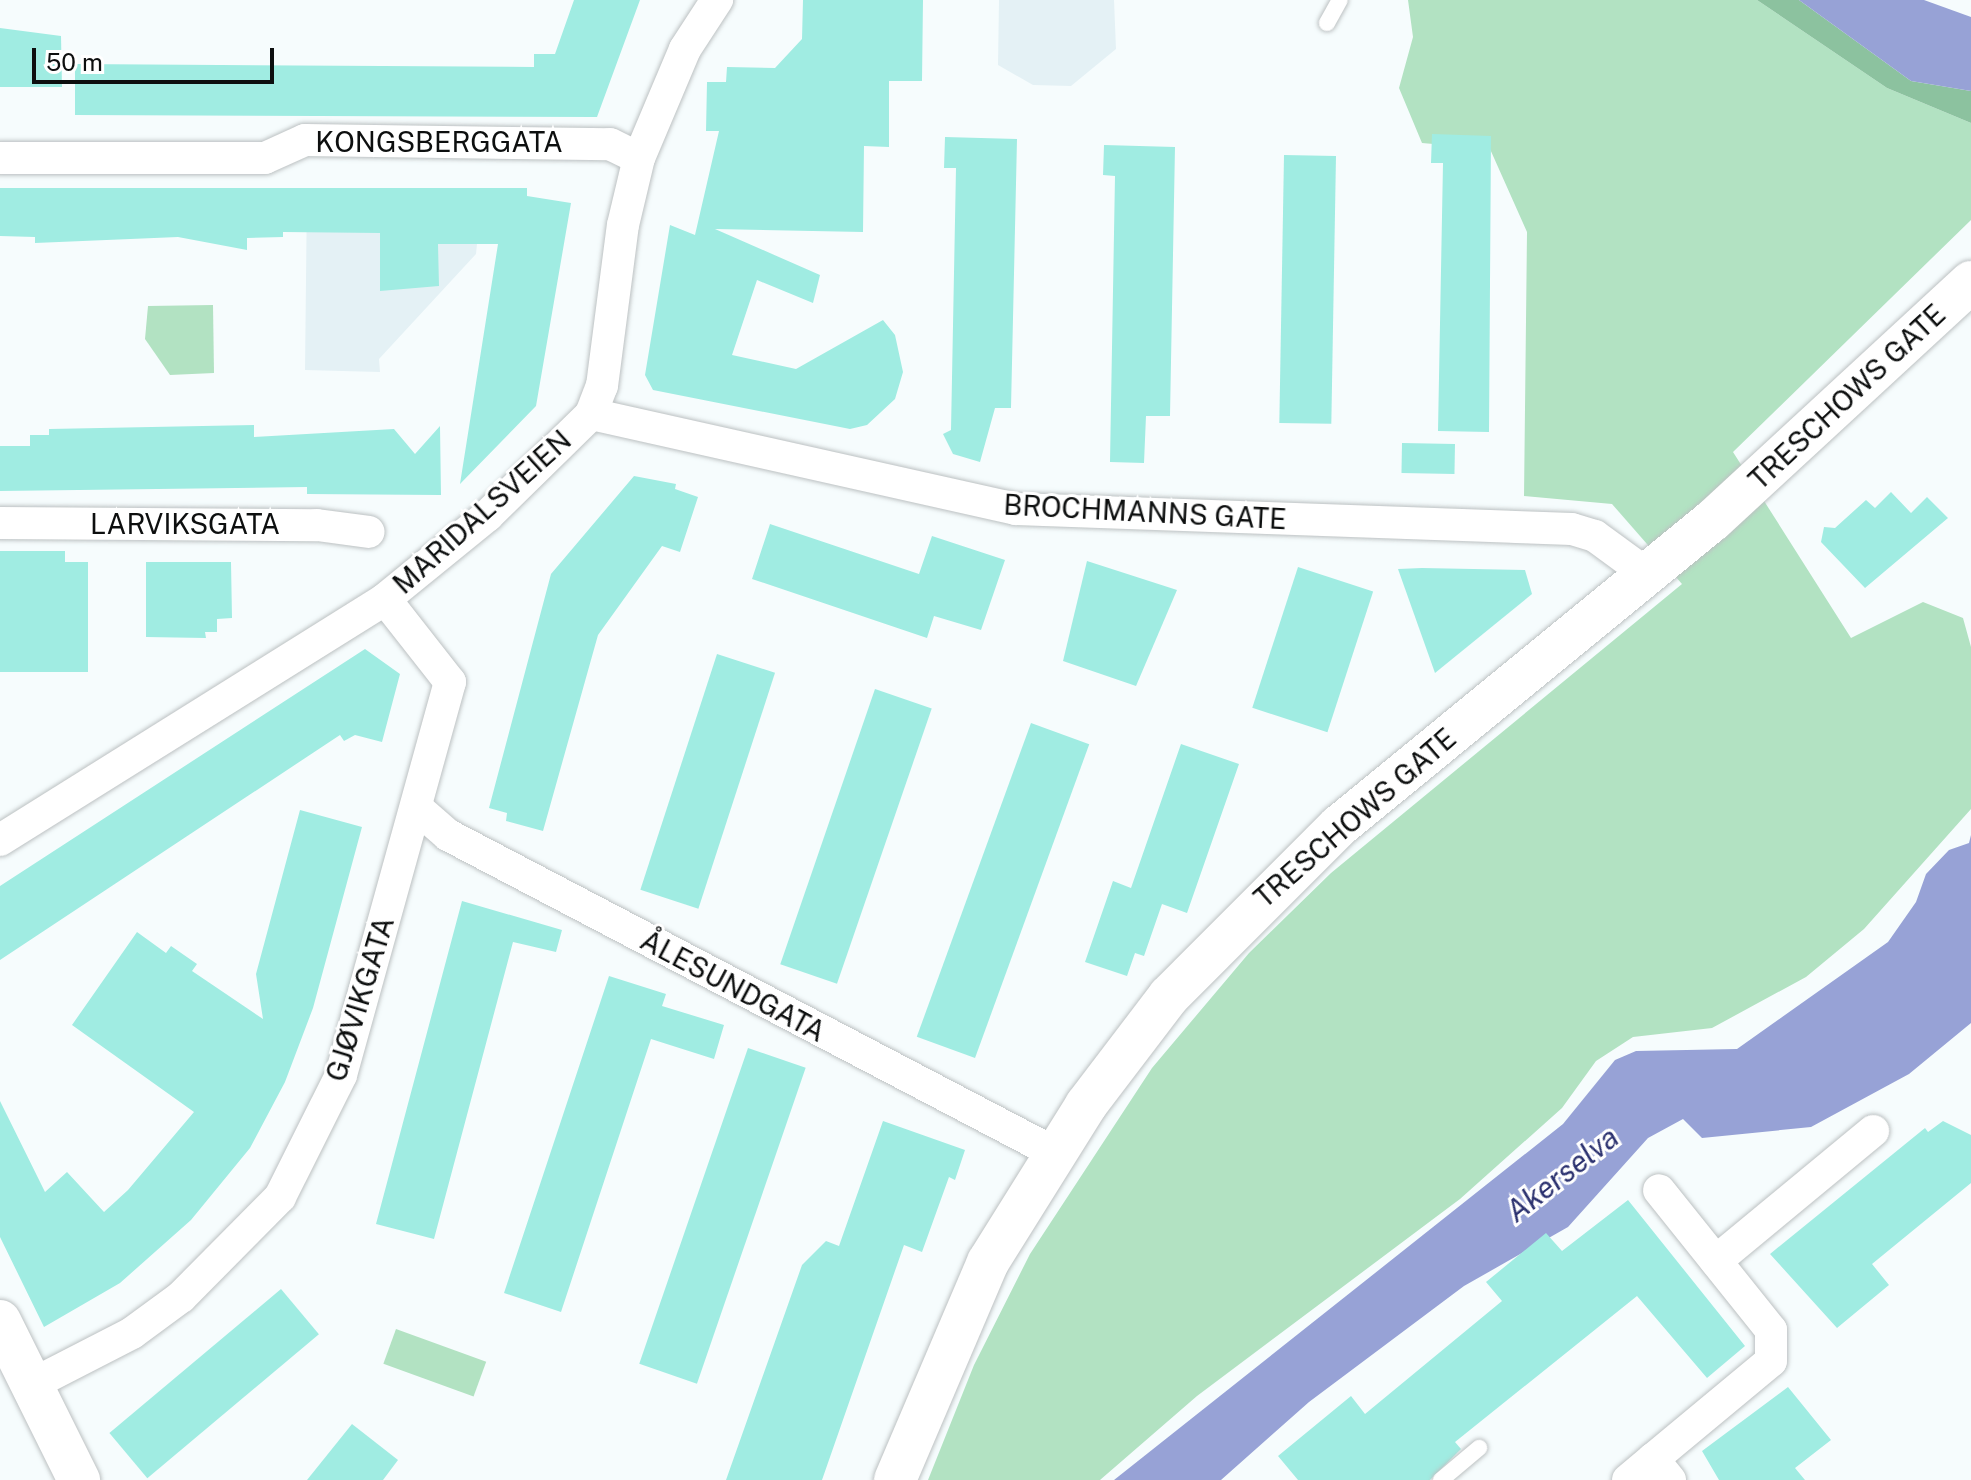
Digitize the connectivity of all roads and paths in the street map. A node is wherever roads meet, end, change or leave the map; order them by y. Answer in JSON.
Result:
{"nodes":[{"id":1,"x":717,"y":0,"type":"edge"},
{"id":2,"x":1340,"y":0,"type":"edge"},
{"id":3,"x":1327,"y":23,"type":"dead end"},
{"id":4,"x":0,"y":158,"type":"edge"},
{"id":5,"x":639,"y":158,"type":"junction"},
{"id":6,"x":1971,"y":282,"type":"edge"},
{"id":7,"x":591,"y":414,"type":"junction"},
{"id":8,"x":0,"y":523,"type":"edge"},
{"id":9,"x":369,"y":532,"type":"dead end"},
{"id":10,"x":1647,"y":574,"type":"junction"},
{"id":11,"x":385,"y":599,"type":"junction"},
{"id":12,"x":417,"y":808,"type":"junction"},
{"id":13,"x":0,"y":840,"type":"edge"},
{"id":14,"x":1873,"y":1131,"type":"dead end"},
{"id":15,"x":1055,"y":1153,"type":"junction"},
{"id":16,"x":1659,"y":1190,"type":"dead end"},
{"id":17,"x":1716,"y":1261,"type":"junction"},
{"id":18,"x":0,"y":1321,"type":"edge"},
{"id":19,"x":18,"y":1375,"type":"edge"},
{"id":20,"x":1479,"y":1448,"type":"dead end"},
{"id":21,"x":1662,"y":1470,"type":"edge"},
{"id":22,"x":79,"y":1480,"type":"edge"},
{"id":23,"x":895,"y":1480,"type":"edge"},
{"id":24,"x":1441,"y":1480,"type":"edge"},
{"id":25,"x":1628,"y":1480,"type":"edge"}],
"edges":[{"from":1,"to":5,"type":"street","name":"MARIDALSVEIEN"},
{"from":2,"to":3,"type":"lane"},
{"from":4,"to":5,"type":"street","name":"KONGSBERGGATA"},
{"from":5,"to":7,"type":"street","name":"MARIDALSVEIEN"},
{"from":6,"to":10,"type":"street","name":"TRESCHOWS GATE"},
{"from":7,"to":10,"type":"street","name":"BROCHMANNS GATE"},
{"from":7,"to":11,"type":"street","name":"MARIDALSVEIEN"},
{"from":8,"to":9,"type":"street","name":"LARVIKSGATA"},
{"from":10,"to":15,"type":"street","name":"TRESCHOWS GATE"},
{"from":11,"to":12,"type":"street","name":"GJØVIKGATA"},
{"from":11,"to":13,"type":"street","name":"MARIDALSVEIEN"},
{"from":12,"to":15,"type":"street","name":"ÅLESUNDGATA"},
{"from":12,"to":19,"type":"street","name":"GJØVIKGATA"},
{"from":14,"to":17,"type":"street"},
{"from":15,"to":23,"type":"street","name":"TRESCHOWS GATE"},
{"from":16,"to":17,"type":"street"},
{"from":17,"to":21,"type":"street"},
{"from":18,"to":19,"type":"street"},
{"from":19,"to":22,"type":"street"},
{"from":20,"to":24,"type":"lane"},
{"from":21,"to":25,"type":"street"}]}
